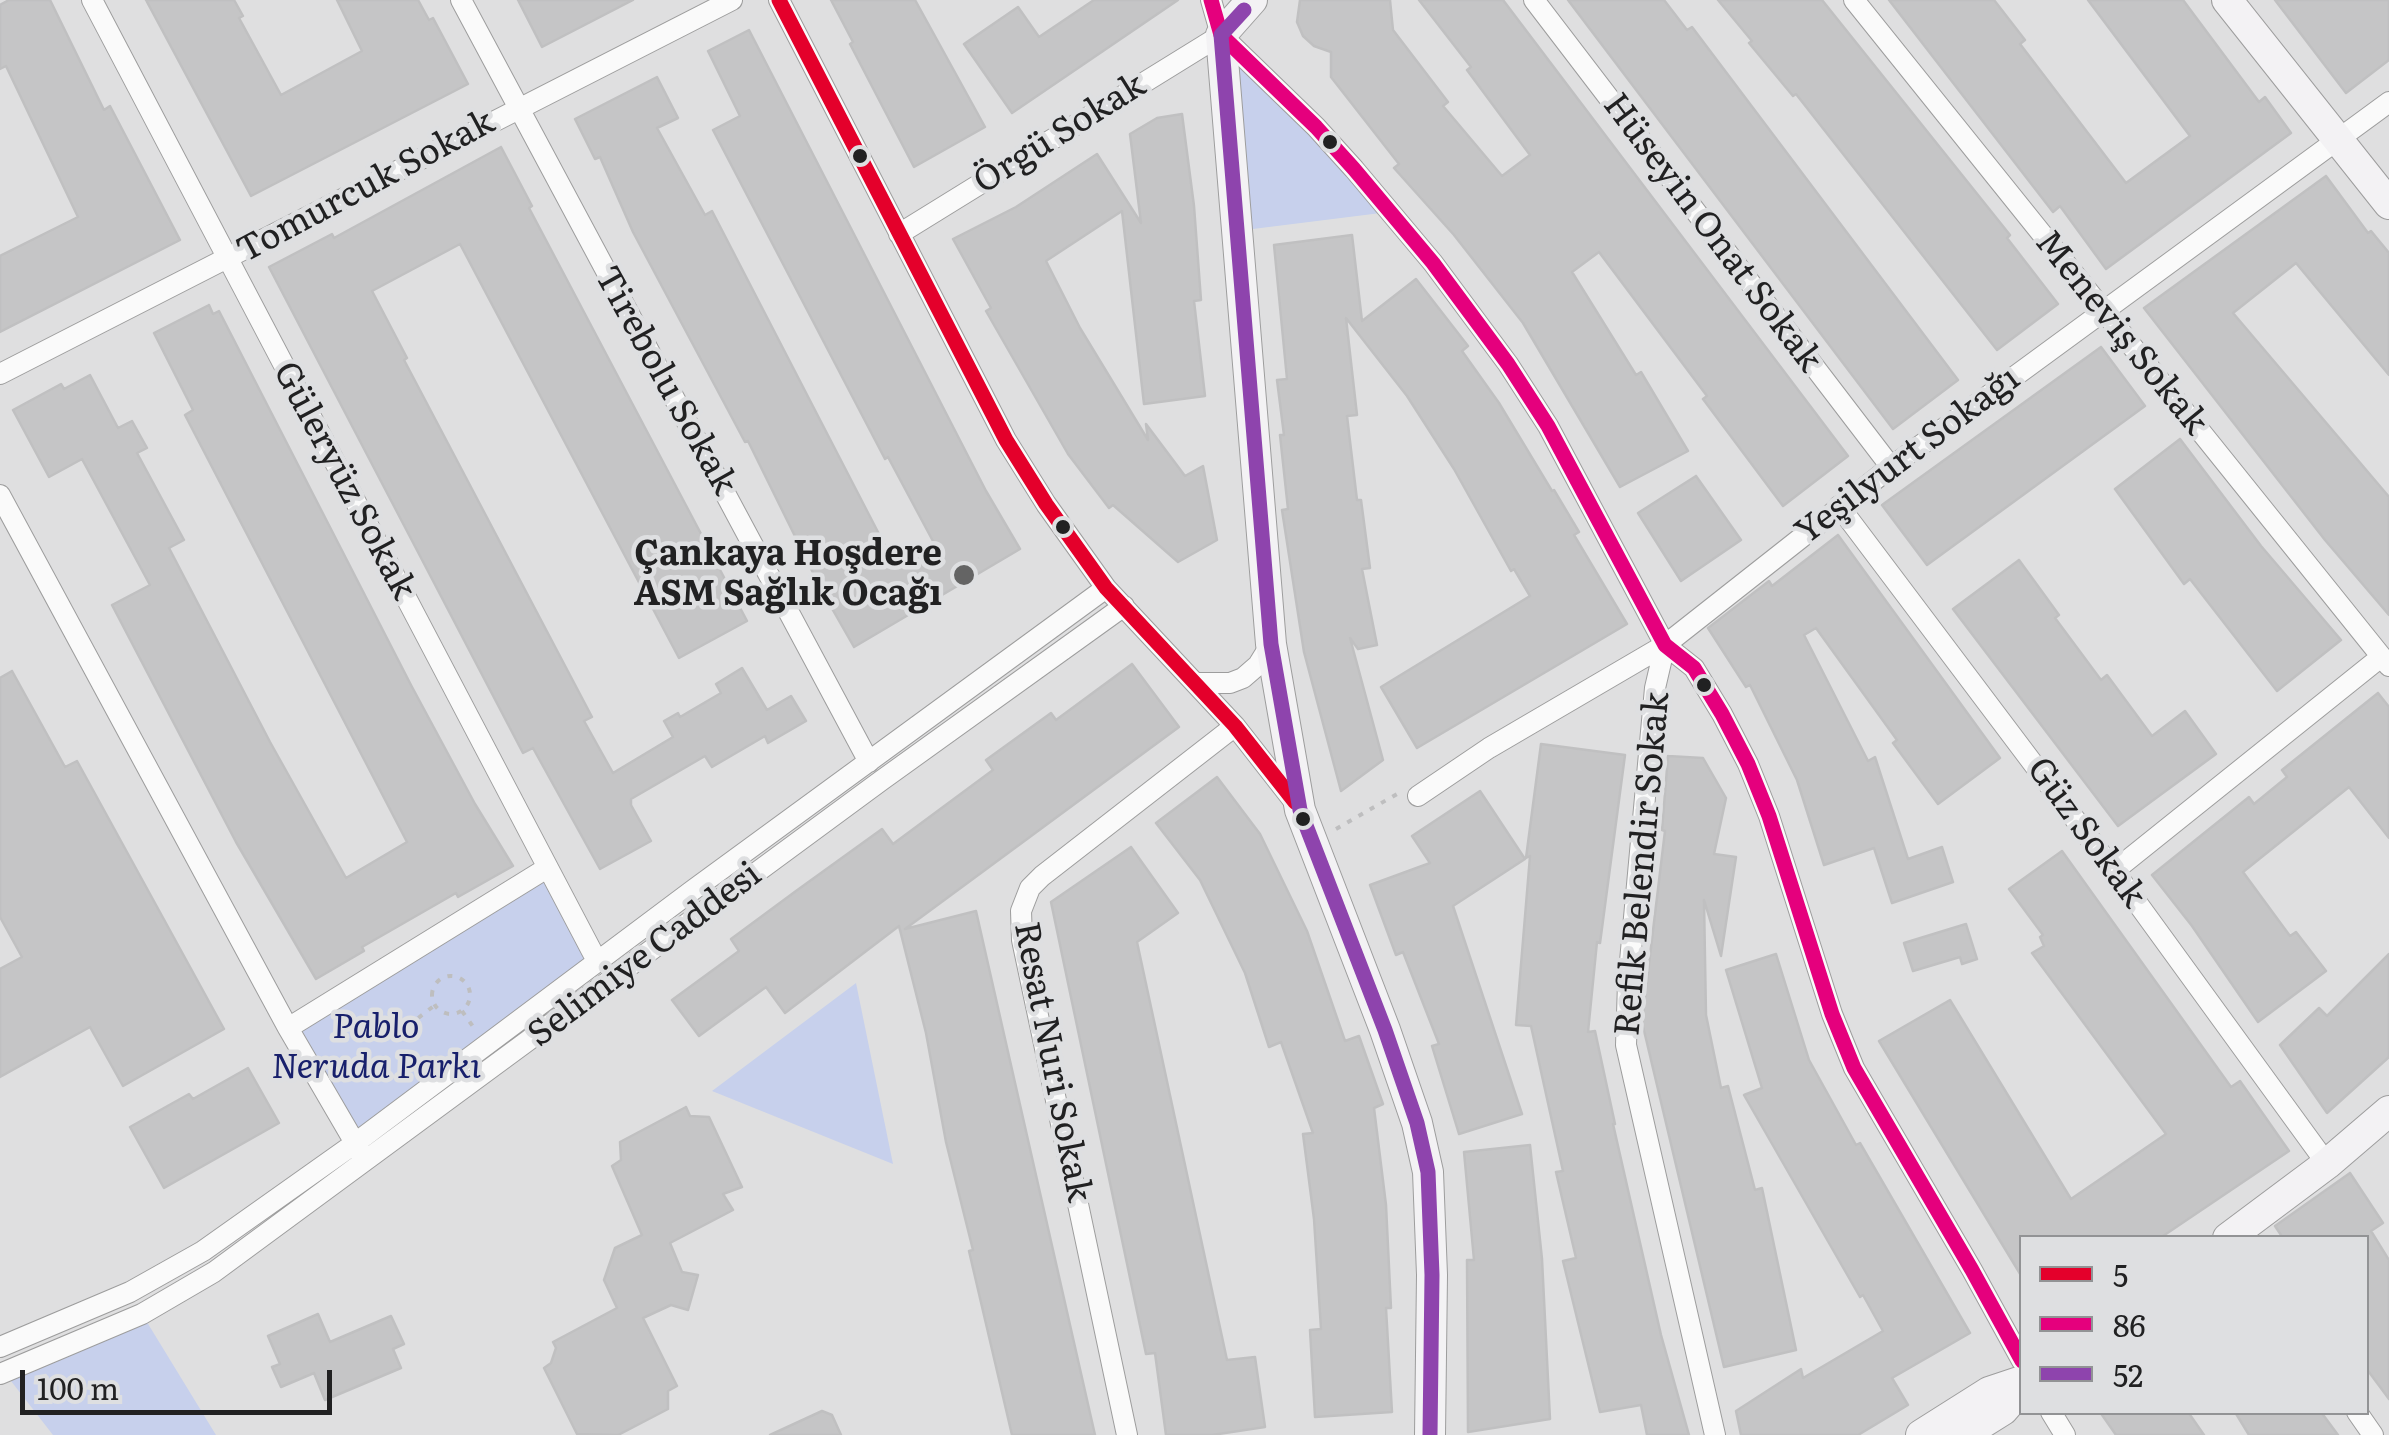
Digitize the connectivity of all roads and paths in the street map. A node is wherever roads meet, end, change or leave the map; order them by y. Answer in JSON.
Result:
{"nodes":[{"id":1,"x":92,"y":0,"type":"edge"},
{"id":2,"x":461,"y":0,"type":"edge"},
{"id":3,"x":732,"y":0,"type":"edge"},
{"id":4,"x":779,"y":0,"type":"edge"},
{"id":5,"x":1212,"y":0,"type":"edge"},
{"id":6,"x":1252,"y":0,"type":"edge"},
{"id":7,"x":1534,"y":0,"type":"edge"},
{"id":8,"x":1854,"y":0,"type":"edge"},
{"id":9,"x":2227,"y":0,"type":"edge"},
{"id":10,"x":1221,"y":35,"type":"junction"},
{"id":11,"x":2389,"y":102,"type":"edge"},
{"id":12,"x":516,"y":109,"type":"junction"},
{"id":13,"x":2336,"y":140,"type":"junction"},
{"id":14,"x":2389,"y":204,"type":"edge"},
{"id":15,"x":899,"y":234,"type":"junction"},
{"id":16,"x":228,"y":260,"type":"junction"},
{"id":17,"x":2103,"y":311,"type":"junction"},
{"id":18,"x":0,"y":374,"type":"edge"},
{"id":19,"x":1891,"y":466,"type":"junction"},
{"id":20,"x":0,"y":495,"type":"edge"},
{"id":21,"x":1839,"y":506,"type":"junction"},
{"id":22,"x":1106,"y":588,"type":"junction"},
{"id":23,"x":1124,"y":606,"type":"junction"},
{"id":24,"x":1271,"y":644,"type":"junction"},
{"id":25,"x":1665,"y":645,"type":"junction"},
{"id":26,"x":2385,"y":662,"type":"edge"},
{"id":27,"x":1196,"y":682,"type":"junction"},
{"id":28,"x":1235,"y":726,"type":"junction"},
{"id":29,"x":869,"y":762,"type":"junction"},
{"id":30,"x":1410,"y":794,"type":"joint"},
{"id":31,"x":1300,"y":810,"type":"junction"},
{"id":32,"x":1313,"y":844,"type":"junction"},
{"id":33,"x":547,"y":868,"type":"junction"},
{"id":34,"x":2114,"y":871,"type":"junction"},
{"id":35,"x":597,"y":962,"type":"junction"},
{"id":36,"x":435,"y":1005,"type":"junction"},
{"id":37,"x":408,"y":1026,"type":"dead end"},
{"id":38,"x":288,"y":1028,"type":"junction"},
{"id":39,"x":2389,"y":1111,"type":"edge"},
{"id":40,"x":361,"y":1153,"type":"junction"},
{"id":41,"x":2327,"y":1164,"type":"junction"},
{"id":42,"x":2234,"y":1235,"type":"edge"},
{"id":43,"x":0,"y":1347,"type":"edge"},
{"id":44,"x":2019,"y":1356,"type":"edge"},
{"id":45,"x":0,"y":1374,"type":"edge"},
{"id":46,"x":2019,"y":1386,"type":"edge"},
{"id":47,"x":2019,"y":1389,"type":"edge"},
{"id":48,"x":1127,"y":1435,"type":"edge"},
{"id":49,"x":1430,"y":1435,"type":"edge"},
{"id":50,"x":1715,"y":1435,"type":"edge"},
{"id":51,"x":1922,"y":1435,"type":"edge"},
{"id":52,"x":1962,"y":1435,"type":"edge"}],
"edges":[{"from":1,"to":16,"type":"street","name":"Güleryüz Sokak"},
{"from":2,"to":12,"type":"street","name":"Tirebolu Sokak"},
{"from":3,"to":12,"type":"street","name":"Tomurcuk Sokak"},
{"from":4,"to":15,"type":"street"},
{"from":5,"to":10,"type":"street"},
{"from":6,"to":10,"type":"main road"},
{"from":7,"to":19,"type":"street","name":"Hüseyin Onat Sokak"},
{"from":8,"to":17,"type":"street","name":"Meneviş Sokak"},
{"from":9,"to":13,"type":"main road"},
{"from":10,"to":15,"type":"street","name":"Örgü Sokak"},
{"from":10,"to":24,"type":"main road"},
{"from":10,"to":25,"type":"street"},
{"from":11,"to":13,"type":"street","name":"Yeşilyurt Sokağı"},
{"from":12,"to":16,"type":"street","name":"Tomurcuk Sokak"},
{"from":12,"to":29,"type":"street","name":"Tirebolu Sokak"},
{"from":13,"to":14,"type":"main road"},
{"from":13,"to":17,"type":"street","name":"Yeşilyurt Sokağı"},
{"from":15,"to":22,"type":"street"},
{"from":16,"to":18,"type":"street","name":"Tomurcuk Sokak"},
{"from":16,"to":33,"type":"street","name":"Güleryüz Sokak"},
{"from":17,"to":19,"type":"street","name":"Yeşilyurt Sokağı"},
{"from":17,"to":26,"type":"street","name":"Meneviş Sokak"},
{"from":19,"to":21,"type":"street","name":"Yeşilyurt Sokağı"},
{"from":20,"to":38,"type":"street"},
{"from":21,"to":25,"type":"street","name":"Yeşilyurt Sokağı"},
{"from":21,"to":34,"type":"street","name":"Güz Sokak"},
{"from":22,"to":23,"type":"street"},
{"from":22,"to":29,"type":"street","name":"Selimiye Caddesi"},
{"from":23,"to":27,"type":"street"},
{"from":23,"to":40,"type":"street","name":"Selimiye Caddesi"},
{"from":24,"to":27,"type":"street"},
{"from":24,"to":31,"type":"main road"},
{"from":25,"to":30,"type":"street","name":"Yeşilyurt Sokağı"},
{"from":25,"to":44,"type":"street"},
{"from":25,"to":50,"type":"street","name":"Refik Belendir Sokak"},
{"from":26,"to":34,"type":"street"},
{"from":27,"to":28,"type":"street"},
{"from":28,"to":31,"type":"street"},
{"from":28,"to":48,"type":"street","name":"Resat Nuri Sokak"},
{"from":29,"to":35,"type":"street","name":"Selimiye Caddesi"},
{"from":30,"to":32,"type":"path"},
{"from":31,"to":32,"type":"main road"},
{"from":32,"to":49,"type":"main road"},
{"from":33,"to":35,"type":"street","name":"Güleryüz Sokak"},
{"from":33,"to":38,"type":"street"},
{"from":34,"to":41,"type":"street","name":"Güz Sokak"},
{"from":35,"to":40,"type":"street","name":"Selimiye Caddesi"},
{"from":36,"to":36,"type":"path"},
{"from":36,"to":37,"type":"path"},
{"from":38,"to":40,"type":"street"},
{"from":39,"to":41,"type":"main road"},
{"from":40,"to":43,"type":"street","name":"Selimiye Caddesi"},
{"from":40,"to":45,"type":"street","name":"Selimiye Caddesi"},
{"from":41,"to":42,"type":"main road"},
{"from":46,"to":51,"type":"main road"},
{"from":47,"to":52,"type":"main road"}]}
